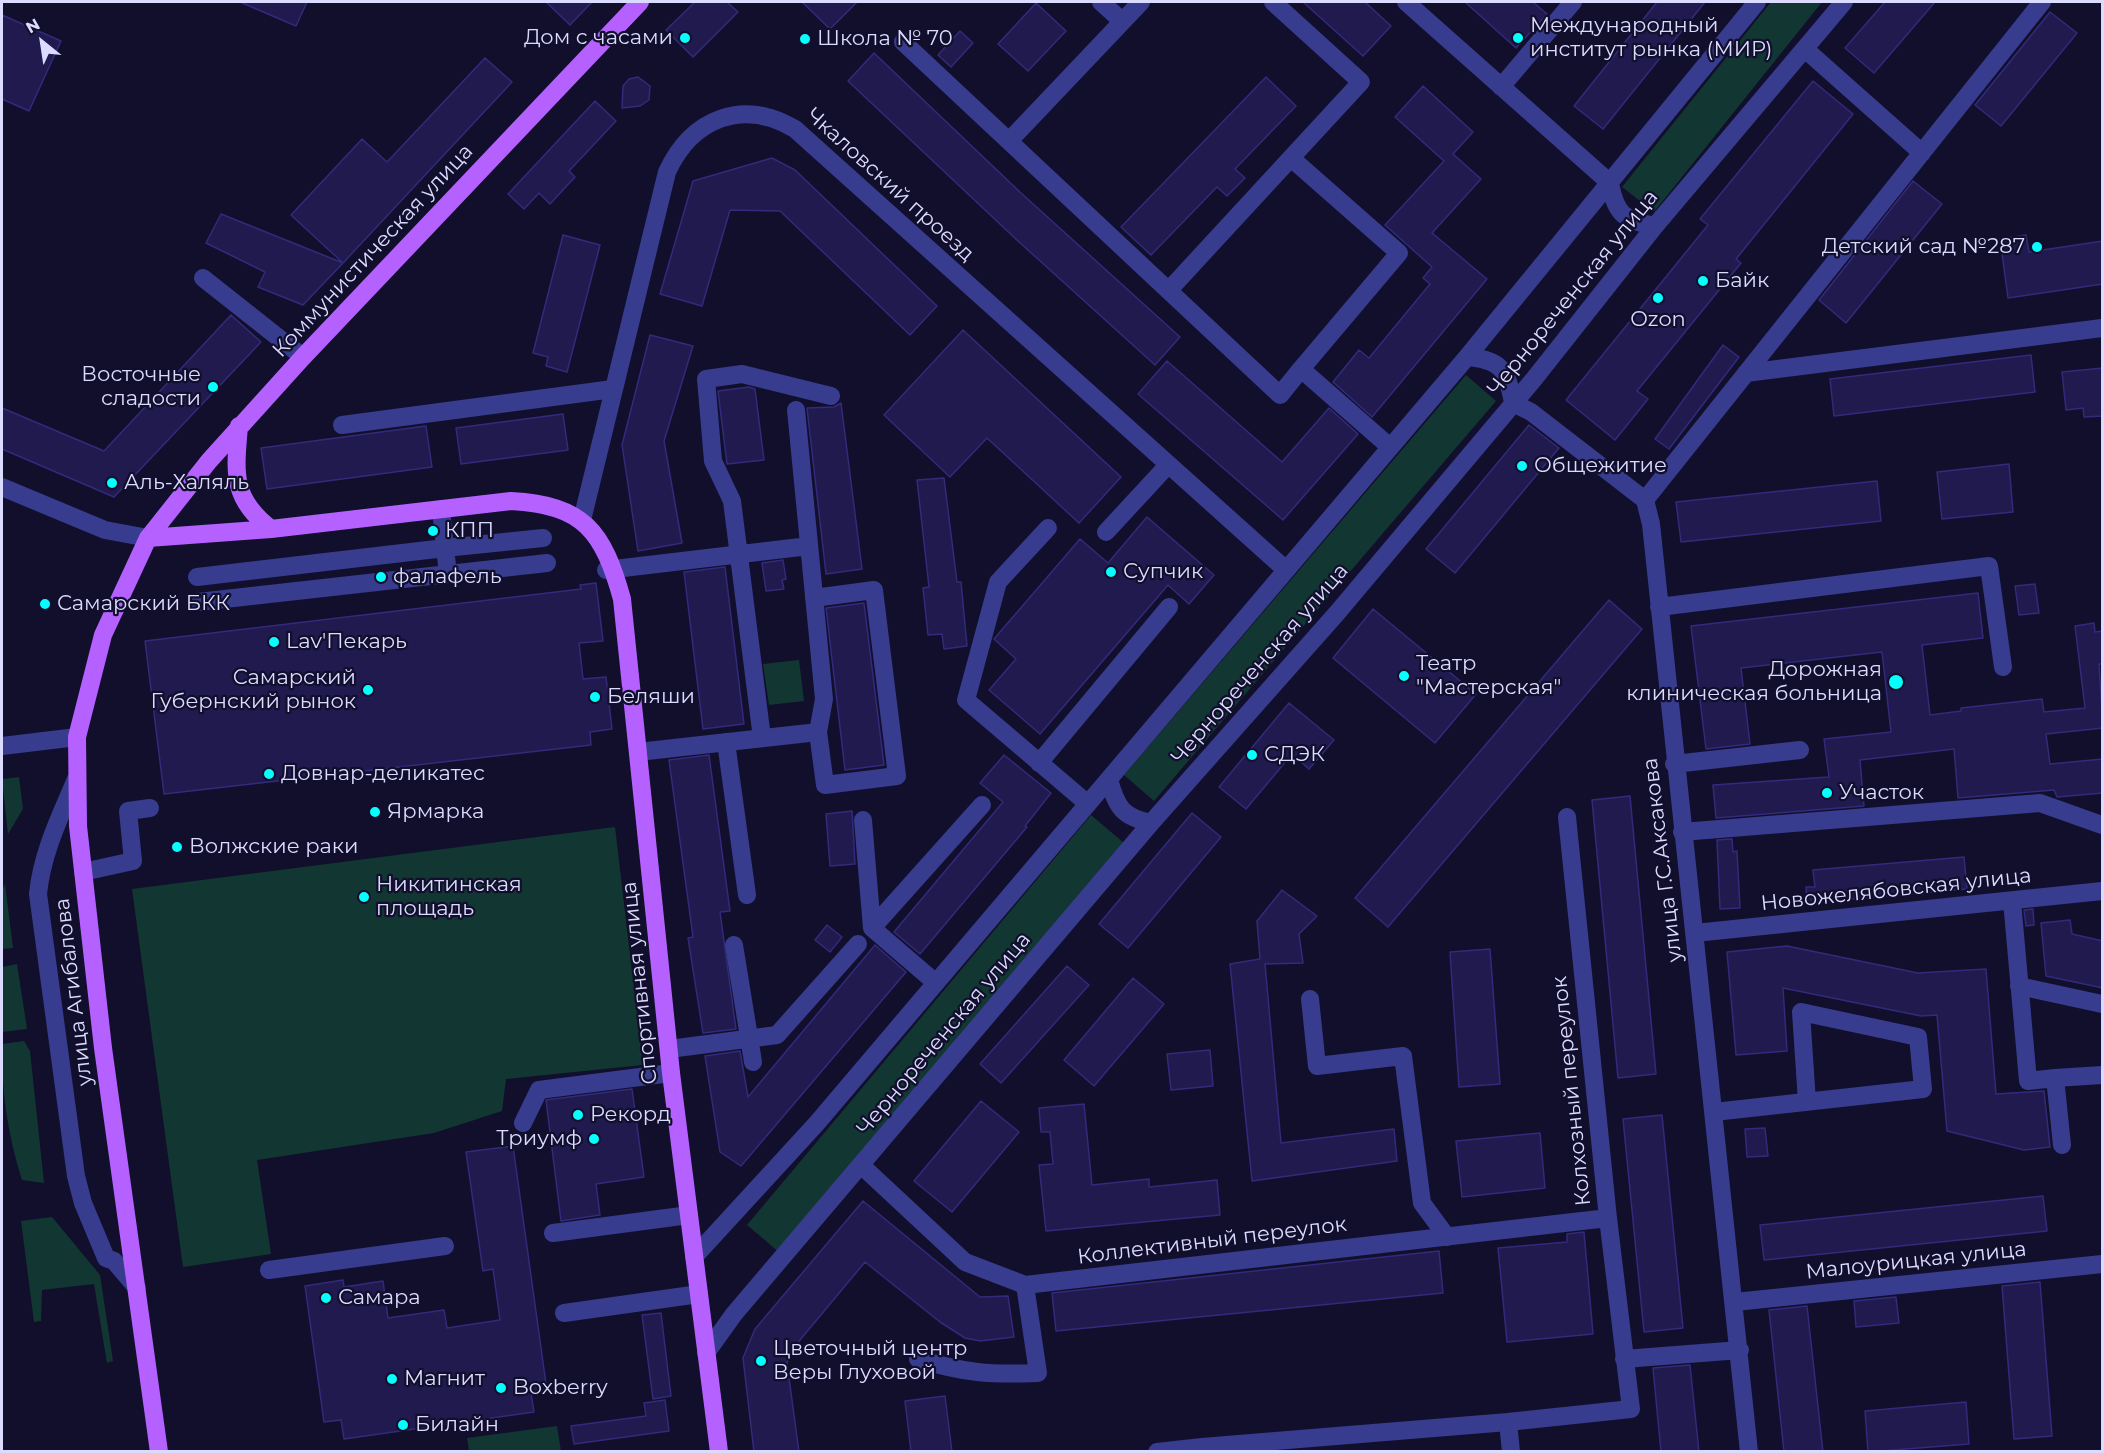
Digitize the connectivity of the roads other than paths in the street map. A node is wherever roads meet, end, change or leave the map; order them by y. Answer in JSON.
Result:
{"nodes":[{"id":1,"x":640,"y":2,"type":"edge"},
{"id":2,"x":1101,"y":2,"type":"edge"},
{"id":3,"x":1141,"y":2,"type":"edge"},
{"id":4,"x":1273,"y":2,"type":"edge"},
{"id":5,"x":1406,"y":2,"type":"edge"},
{"id":6,"x":1573,"y":2,"type":"edge"},
{"id":7,"x":1757,"y":2,"type":"edge"},
{"id":8,"x":1844,"y":2,"type":"edge"},
{"id":9,"x":2042,"y":2,"type":"edge"},
{"id":10,"x":1122,"y":21,"type":"junction"},
{"id":11,"x":903,"y":42,"type":"dead end"},
{"id":12,"x":1806,"y":50,"type":"junction"},
{"id":13,"x":1501,"y":87,"type":"junction"},
{"id":14,"x":1009,"y":141,"type":"junction"},
{"id":15,"x":1922,"y":153,"type":"junction"},
{"id":16,"x":1291,"y":158,"type":"junction"},
{"id":17,"x":1610,"y":183,"type":"junction"},
{"id":18,"x":1655,"y":226,"type":"junction"},
{"id":19,"x":203,"y":278,"type":"dead end"},
{"id":20,"x":1169,"y":290,"type":"junction"},
{"id":21,"x":2103,"y":328,"type":"edge"},
{"id":22,"x":303,"y":357,"type":"junction"},
{"id":23,"x":1467,"y":357,"type":"junction"},
{"id":24,"x":1301,"y":369,"type":"junction"},
{"id":25,"x":1746,"y":373,"type":"junction"},
{"id":26,"x":613,"y":389,"type":"junction"},
{"id":27,"x":831,"y":396,"type":"dead end"},
{"id":28,"x":1513,"y":403,"type":"junction"},
{"id":29,"x":796,"y":411,"type":"dead end"},
{"id":30,"x":342,"y":425,"type":"dead end"},
{"id":31,"x":239,"y":426,"type":"junction"},
{"id":32,"x":1390,"y":447,"type":"junction"},
{"id":33,"x":1168,"y":465,"type":"junction"},
{"id":34,"x":2,"y":488,"type":"edge"},
{"id":35,"x":1645,"y":500,"type":"junction"},
{"id":36,"x":441,"y":509,"type":"junction"},
{"id":37,"x":582,"y":520,"type":"junction"},
{"id":38,"x":1048,"y":528,"type":"dead end"},
{"id":39,"x":271,"y":529,"type":"junction"},
{"id":40,"x":1106,"y":532,"type":"dead end"},
{"id":41,"x":148,"y":538,"type":"junction"},
{"id":42,"x":543,"y":538,"type":"dead end"},
{"id":43,"x":809,"y":546,"type":"junction"},
{"id":44,"x":445,"y":548,"type":"junction"},
{"id":45,"x":739,"y":555,"type":"junction"},
{"id":46,"x":547,"y":562,"type":"dead end"},
{"id":47,"x":610,"y":569,"type":"junction"},
{"id":48,"x":1285,"y":569,"type":"junction"},
{"id":49,"x":448,"y":574,"type":"junction"},
{"id":50,"x":197,"y":577,"type":"dead end"},
{"id":51,"x":814,"y":598,"type":"junction"},
{"id":52,"x":198,"y":602,"type":"dead end"},
{"id":53,"x":1659,"y":607,"type":"junction"},
{"id":54,"x":1169,"y":608,"type":"dead end"},
{"id":55,"x":2003,"y":666,"type":"dead end"},
{"id":56,"x":818,"y":732,"type":"junction"},
{"id":57,"x":77,"y":737,"type":"junction"},
{"id":58,"x":762,"y":738,"type":"junction"},
{"id":59,"x":726,"y":742,"type":"junction"},
{"id":60,"x":2,"y":746,"type":"edge"},
{"id":61,"x":1800,"y":750,"type":"dead end"},
{"id":62,"x":638,"y":752,"type":"junction"},
{"id":63,"x":1039,"y":763,"type":"junction"},
{"id":64,"x":1674,"y":764,"type":"junction"},
{"id":65,"x":76,"y":779,"type":"junction"},
{"id":66,"x":1109,"y":780,"type":"junction"},
{"id":67,"x":1088,"y":804,"type":"junction"},
{"id":68,"x":982,"y":806,"type":"dead end"},
{"id":69,"x":150,"y":808,"type":"dead end"},
{"id":70,"x":1567,"y":817,"type":"dead end"},
{"id":71,"x":863,"y":820,"type":"dead end"},
{"id":72,"x":1151,"y":824,"type":"junction"},
{"id":73,"x":2103,"y":825,"type":"edge"},
{"id":74,"x":1682,"y":832,"type":"junction"},
{"id":75,"x":83,"y":872,"type":"junction"},
{"id":76,"x":2103,"y":891,"type":"edge"},
{"id":77,"x":747,"y":895,"type":"dead end"},
{"id":78,"x":2012,"y":901,"type":"junction"},
{"id":79,"x":872,"y":928,"type":"junction"},
{"id":80,"x":1695,"y":933,"type":"junction"},
{"id":81,"x":858,"y":944,"type":"dead end"},
{"id":82,"x":734,"y":945,"type":"dead end"},
{"id":83,"x":936,"y":983,"type":"junction"},
{"id":84,"x":2019,"y":986,"type":"junction"},
{"id":85,"x":1310,"y":999,"type":"dead end"},
{"id":86,"x":2103,"y":1004,"type":"edge"},
{"id":87,"x":749,"y":1038,"type":"junction"},
{"id":88,"x":669,"y":1049,"type":"junction"},
{"id":89,"x":753,"y":1062,"type":"dead end"},
{"id":90,"x":672,"y":1073,"type":"junction"},
{"id":91,"x":2103,"y":1075,"type":"edge"},
{"id":92,"x":2055,"y":1078,"type":"junction"},
{"id":93,"x":1807,"y":1102,"type":"junction"},
{"id":94,"x":1714,"y":1112,"type":"junction"},
{"id":95,"x":523,"y":1123,"type":"dead end"},
{"id":96,"x":2062,"y":1145,"type":"dead end"},
{"id":97,"x":862,"y":1166,"type":"junction"},
{"id":98,"x":689,"y":1215,"type":"junction"},
{"id":99,"x":1608,"y":1218,"type":"junction"},
{"id":100,"x":553,"y":1233,"type":"dead end"},
{"id":101,"x":1447,"y":1237,"type":"junction"},
{"id":102,"x":445,"y":1246,"type":"dead end"},
{"id":103,"x":694,"y":1257,"type":"junction"},
{"id":104,"x":2103,"y":1264,"type":"edge"},
{"id":105,"x":269,"y":1270,"type":"dead end"},
{"id":106,"x":1025,"y":1285,"type":"junction"},
{"id":107,"x":137,"y":1288,"type":"junction"},
{"id":108,"x":699,"y":1294,"type":"junction"},
{"id":109,"x":1735,"y":1302,"type":"junction"},
{"id":110,"x":564,"y":1313,"type":"dead end"},
{"id":111,"x":1740,"y":1350,"type":"junction"},
{"id":112,"x":706,"y":1353,"type":"junction"},
{"id":113,"x":918,"y":1359,"type":"dead end"},
{"id":114,"x":1624,"y":1359,"type":"junction"},
{"id":115,"x":1508,"y":1422,"type":"junction"},
{"id":116,"x":1203,"y":1449,"type":"edge"},
{"id":117,"x":159,"y":1452,"type":"edge"},
{"id":118,"x":719,"y":1452,"type":"edge"},
{"id":119,"x":1157,"y":1452,"type":"edge"},
{"id":120,"x":1511,"y":1452,"type":"edge"},
{"id":121,"x":1749,"y":1452,"type":"edge"}],
"edges":[{"from":1,"to":22,"type":"main road","name":"Коммунистическая улица"},
{"from":2,"to":10,"type":"street"},
{"from":3,"to":10,"type":"street"},
{"from":4,"to":16,"type":"street"},
{"from":5,"to":13,"type":"street"},
{"from":6,"to":13,"type":"street"},
{"from":7,"to":17,"type":"street","name":"Чернореченская улица"},
{"from":8,"to":12,"type":"street","name":"Чернореченская улица"},
{"from":9,"to":15,"type":"street"},
{"from":10,"to":14,"type":"street"},
{"from":11,"to":14,"type":"street"},
{"from":12,"to":15,"type":"street"},
{"from":12,"to":18,"type":"street","name":"Чернореченская улица"},
{"from":13,"to":17,"type":"street"},
{"from":14,"to":20,"type":"street"},
{"from":15,"to":25,"type":"street"},
{"from":16,"to":20,"type":"street"},
{"from":16,"to":24,"type":"street"},
{"from":17,"to":18,"type":"street"},
{"from":17,"to":23,"type":"street","name":"Чернореченская улица"},
{"from":18,"to":28,"type":"street","name":"Чернореченская улица"},
{"from":19,"to":22,"type":"street"},
{"from":20,"to":24,"type":"street"},
{"from":21,"to":25,"type":"street"},
{"from":22,"to":31,"type":"main road","name":"Коммунистическая улица"},
{"from":23,"to":28,"type":"street"},
{"from":23,"to":32,"type":"street","name":"Чернореченская улица"},
{"from":24,"to":32,"type":"street"},
{"from":25,"to":35,"type":"street"},
{"from":26,"to":30,"type":"street"},
{"from":26,"to":33,"type":"street","name":"Чкаловский проезд"},
{"from":26,"to":37,"type":"street","name":"Чкаловский проезд"},
{"from":27,"to":45,"type":"street"},
{"from":28,"to":35,"type":"street"},
{"from":28,"to":72,"type":"street","name":"Чернореченская улица"},
{"from":29,"to":43,"type":"street"},
{"from":31,"to":39,"type":"main road"},
{"from":31,"to":41,"type":"main road","name":"Коммунистическая улица"},
{"from":32,"to":48,"type":"street","name":"Чернореченская улица"},
{"from":33,"to":40,"type":"street"},
{"from":33,"to":48,"type":"street","name":"Чкаловский проезд"},
{"from":34,"to":41,"type":"street"},
{"from":35,"to":53,"type":"street","name":"улица Г.С.Аксакова"},
{"from":36,"to":37,"type":"main road"},
{"from":36,"to":39,"type":"main road"},
{"from":36,"to":44,"type":"street"},
{"from":37,"to":47,"type":"main road","name":"Спортивная улица"},
{"from":38,"to":63,"type":"street"},
{"from":39,"to":41,"type":"main road"},
{"from":41,"to":57,"type":"main road","name":"улица Агибалова"},
{"from":42,"to":44,"type":"street"},
{"from":43,"to":45,"type":"street"},
{"from":43,"to":51,"type":"street"},
{"from":44,"to":49,"type":"street"},
{"from":44,"to":50,"type":"street"},
{"from":45,"to":47,"type":"street"},
{"from":45,"to":58,"type":"street"},
{"from":46,"to":49,"type":"street"},
{"from":47,"to":62,"type":"main road","name":"Спортивная улица"},
{"from":48,"to":66,"type":"street","name":"Чернореченская улица"},
{"from":49,"to":52,"type":"street"},
{"from":51,"to":56,"type":"street"},
{"from":51,"to":56,"type":"street"},
{"from":53,"to":55,"type":"street"},
{"from":53,"to":64,"type":"street","name":"улица Г.С.Аксакова"},
{"from":54,"to":63,"type":"street"},
{"from":56,"to":58,"type":"street"},
{"from":57,"to":60,"type":"street"},
{"from":57,"to":65,"type":"main road","name":"улица Агибалова"},
{"from":58,"to":59,"type":"street"},
{"from":59,"to":62,"type":"street"},
{"from":59,"to":77,"type":"street"},
{"from":61,"to":64,"type":"street"},
{"from":62,"to":88,"type":"main road","name":"Спортивная улица"},
{"from":63,"to":67,"type":"street"},
{"from":64,"to":74,"type":"street","name":"улица Г.С.Аксакова"},
{"from":65,"to":75,"type":"main road","name":"улица Агибалова"},
{"from":65,"to":107,"type":"street"},
{"from":66,"to":67,"type":"street","name":"Чернореченская улица"},
{"from":66,"to":72,"type":"street"},
{"from":67,"to":83,"type":"street","name":"Чернореченская улица"},
{"from":68,"to":79,"type":"street"},
{"from":69,"to":75,"type":"street"},
{"from":70,"to":99,"type":"street","name":"Колхозный переулок"},
{"from":71,"to":79,"type":"street"},
{"from":72,"to":97,"type":"street","name":"Чернореченская улица"},
{"from":73,"to":74,"type":"street"},
{"from":74,"to":80,"type":"street","name":"улица Г.С.Аксакова"},
{"from":75,"to":107,"type":"main road","name":"улица Агибалова"},
{"from":76,"to":78,"type":"street","name":"Новожелябовская улица"},
{"from":78,"to":80,"type":"street","name":"Новожелябовская улица"},
{"from":78,"to":84,"type":"street"},
{"from":79,"to":83,"type":"street"},
{"from":80,"to":94,"type":"street","name":"улица Г.С.Аксакова"},
{"from":81,"to":87,"type":"street"},
{"from":82,"to":87,"type":"street"},
{"from":83,"to":103,"type":"street","name":"Чернореченская улица"},
{"from":84,"to":86,"type":"street"},
{"from":84,"to":92,"type":"street"},
{"from":85,"to":101,"type":"street"},
{"from":87,"to":88,"type":"street"},
{"from":87,"to":89,"type":"street"},
{"from":88,"to":90,"type":"main road","name":"Спортивная улица"},
{"from":90,"to":95,"type":"street"},
{"from":90,"to":98,"type":"main road","name":"Спортивная улица"},
{"from":91,"to":92,"type":"street"},
{"from":92,"to":96,"type":"street"},
{"from":93,"to":93,"type":"street"},
{"from":93,"to":94,"type":"street"},
{"from":94,"to":109,"type":"street","name":"улица Г.С.Аксакова"},
{"from":97,"to":106,"type":"street","name":"Коллективный переулок"},
{"from":97,"to":112,"type":"street","name":"Чернореченская улица"},
{"from":98,"to":100,"type":"street"},
{"from":98,"to":103,"type":"main road","name":"Спортивная улица"},
{"from":99,"to":101,"type":"street","name":"Коллективный переулок"},
{"from":99,"to":114,"type":"street","name":"Колхозный переулок"},
{"from":101,"to":106,"type":"street","name":"Коллективный переулок"},
{"from":102,"to":105,"type":"street"},
{"from":103,"to":108,"type":"main road","name":"Спортивная улица"},
{"from":104,"to":109,"type":"street","name":"Малоурицкая улица"},
{"from":106,"to":113,"type":"street"},
{"from":107,"to":117,"type":"main road","name":"улица Агибалова"},
{"from":108,"to":110,"type":"street"},
{"from":108,"to":112,"type":"main road","name":"Спортивная улица"},
{"from":109,"to":111,"type":"street","name":"улица Г.С.Аксакова"},
{"from":111,"to":114,"type":"street"},
{"from":111,"to":121,"type":"street","name":"улица Г.С.Аксакова"},
{"from":112,"to":118,"type":"main road","name":"Спортивная улица"},
{"from":114,"to":115,"type":"street","name":"Колхозный переулок"},
{"from":115,"to":116,"type":"street"},
{"from":115,"to":120,"type":"street"},
{"from":116,"to":119,"type":"street"}]}
